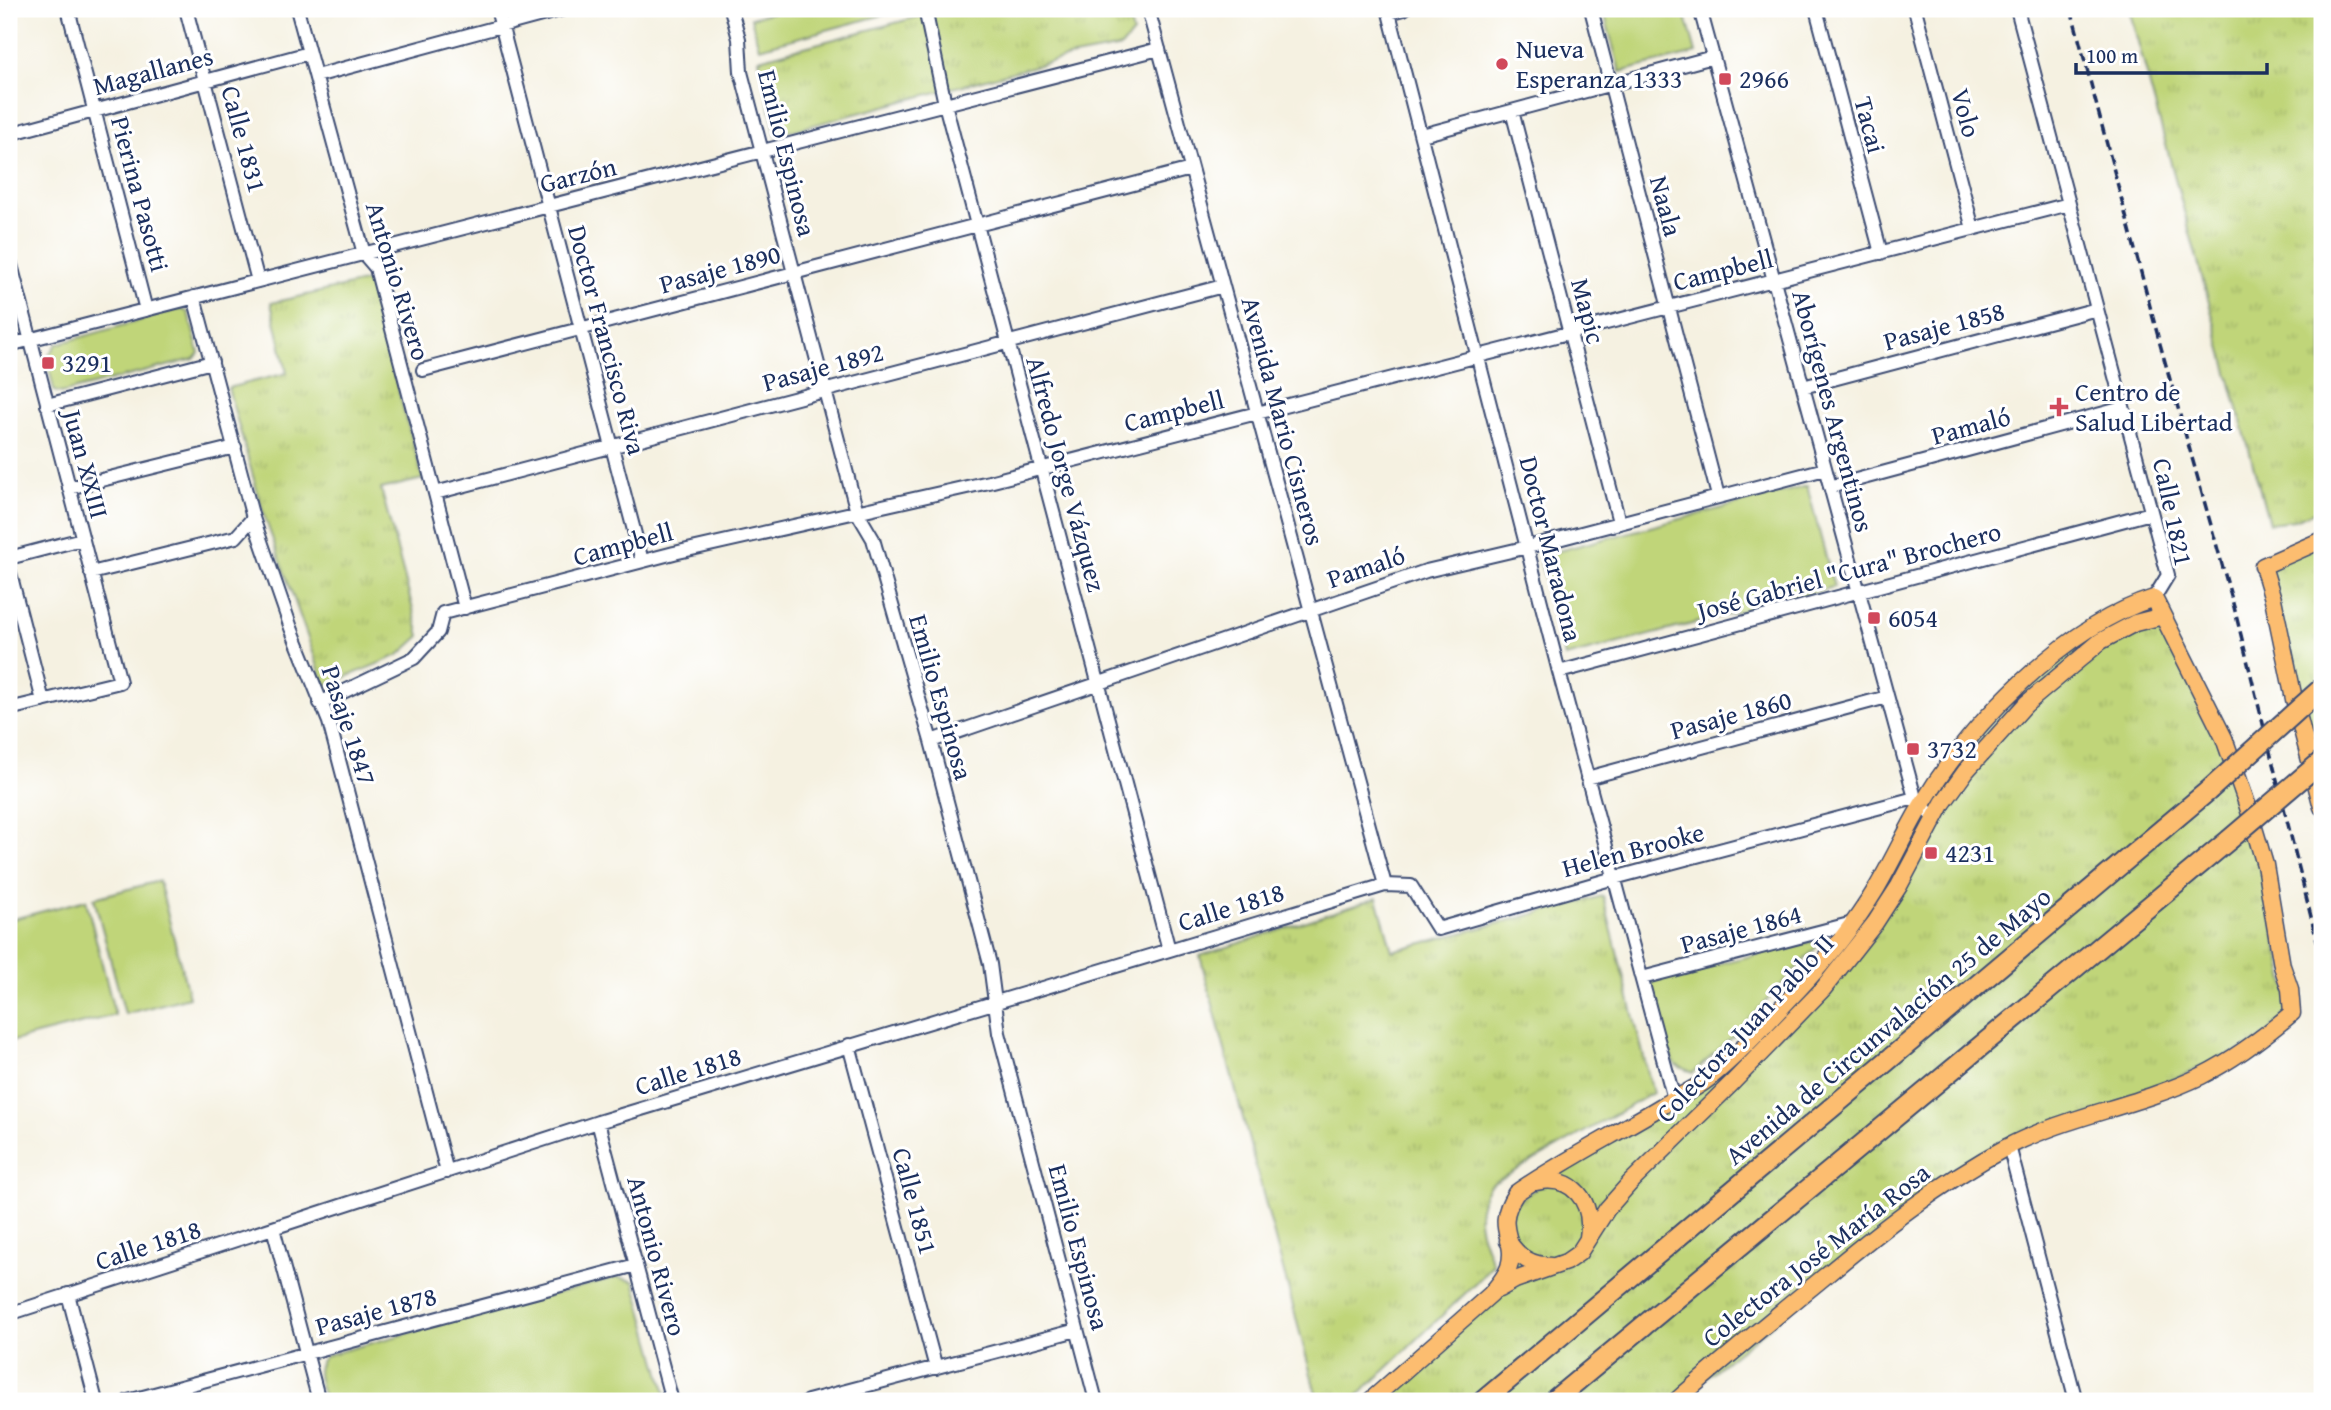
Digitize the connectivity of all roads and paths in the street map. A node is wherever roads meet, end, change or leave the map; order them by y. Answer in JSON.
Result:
{"nodes":[{"id":1,"x":68,"y":9,"type":"edge"},
{"id":2,"x":186,"y":9,"type":"edge"},
{"id":3,"x":298,"y":9,"type":"edge"},
{"id":4,"x":497,"y":9,"type":"edge"},
{"id":5,"x":564,"y":9,"type":"edge"},
{"id":6,"x":731,"y":9,"type":"edge"},
{"id":7,"x":925,"y":9,"type":"edge"},
{"id":8,"x":1148,"y":9,"type":"edge"},
{"id":9,"x":1404,"y":9,"type":"edge"},
{"id":10,"x":1591,"y":9,"type":"edge"},
{"id":11,"x":1700,"y":9,"type":"edge"},
{"id":12,"x":1816,"y":9,"type":"edge"},
{"id":13,"x":1915,"y":9,"type":"edge"},
{"id":14,"x":2017,"y":9,"type":"edge"},
{"id":15,"x":1389,"y":11,"type":"edge"},
{"id":16,"x":501,"y":26,"type":"junction"},
{"id":17,"x":1159,"y":49,"type":"junction"},
{"id":18,"x":309,"y":53,"type":"junction"},
{"id":19,"x":1713,"y":57,"type":"junction"},
{"id":20,"x":316,"y":76,"type":"junction"},
{"id":21,"x":205,"y":81,"type":"junction"},
{"id":22,"x":1611,"y":85,"type":"junction"},
{"id":23,"x":945,"y":104,"type":"junction"},
{"id":24,"x":94,"y":111,"type":"junction"},
{"id":25,"x":1512,"y":111,"type":"junction"},
{"id":26,"x":9,"y":134,"type":"edge"},
{"id":27,"x":1422,"y":135,"type":"junction"},
{"id":28,"x":762,"y":151,"type":"junction"},
{"id":29,"x":1191,"y":169,"type":"junction"},
{"id":30,"x":2069,"y":204,"type":"junction"},
{"id":31,"x":549,"y":206,"type":"junction"},
{"id":32,"x":977,"y":225,"type":"junction"},
{"id":33,"x":1973,"y":229,"type":"junction"},
{"id":34,"x":1881,"y":253,"type":"junction"},
{"id":35,"x":364,"y":254,"type":"junction"},
{"id":36,"x":9,"y":257,"type":"edge"},
{"id":37,"x":794,"y":273,"type":"junction"},
{"id":38,"x":1774,"y":280,"type":"junction"},
{"id":39,"x":258,"y":281,"type":"junction"},
{"id":40,"x":1223,"y":286,"type":"junction"},
{"id":41,"x":194,"y":297,"type":"junction"},
{"id":42,"x":1669,"y":307,"type":"junction"},
{"id":43,"x":2097,"y":309,"type":"junction"},
{"id":44,"x":146,"y":310,"type":"junction"},
{"id":45,"x":581,"y":329,"type":"junction"},
{"id":46,"x":1570,"y":333,"type":"junction"},
{"id":47,"x":30,"y":340,"type":"junction"},
{"id":48,"x":1008,"y":342,"type":"junction"},
{"id":49,"x":9,"y":345,"type":"edge"},
{"id":50,"x":1479,"y":358,"type":"junction"},
{"id":51,"x":212,"y":362,"type":"junction"},
{"id":52,"x":423,"y":370,"type":"dead end"},
{"id":53,"x":1803,"y":387,"type":"junction"},
{"id":54,"x":825,"y":390,"type":"junction"},
{"id":55,"x":47,"y":405,"type":"junction"},
{"id":56,"x":2123,"y":408,"type":"junction"},
{"id":57,"x":1257,"y":413,"type":"junction"},
{"id":58,"x":612,"y":446,"type":"junction"},
{"id":59,"x":234,"y":447,"type":"junction"},
{"id":60,"x":1042,"y":469,"type":"junction"},
{"id":61,"x":1825,"y":469,"type":"junction"},
{"id":62,"x":1830,"y":487,"type":"junction"},
{"id":63,"x":69,"y":488,"type":"junction"},
{"id":64,"x":435,"y":493,"type":"junction"},
{"id":65,"x":1718,"y":496,"type":"junction"},
{"id":66,"x":857,"y":512,"type":"junction"},
{"id":67,"x":2151,"y":513,"type":"junction"},
{"id":68,"x":253,"y":519,"type":"junction"},
{"id":69,"x":1619,"y":522,"type":"junction"},
{"id":70,"x":82,"y":539,"type":"junction"},
{"id":71,"x":2322,"y":540,"type":"edge"},
{"id":72,"x":1528,"y":547,"type":"junction"},
{"id":73,"x":9,"y":558,"type":"edge"},
{"id":74,"x":642,"y":561,"type":"junction"},
{"id":75,"x":9,"y":569,"type":"edge"},
{"id":76,"x":91,"y":573,"type":"junction"},
{"id":77,"x":1858,"y":592,"type":"junction"},
{"id":78,"x":2154,"y":598,"type":"junction"},
{"id":79,"x":465,"y":608,"type":"junction"},
{"id":80,"x":1310,"y":611,"type":"junction"},
{"id":81,"x":2163,"y":616,"type":"junction"},
{"id":82,"x":1559,"y":672,"type":"junction"},
{"id":83,"x":1098,"y":684,"type":"junction"},
{"id":84,"x":2322,"y":688,"type":"edge"},
{"id":85,"x":1887,"y":697,"type":"junction"},
{"id":86,"x":43,"y":701,"type":"junction"},
{"id":87,"x":320,"y":703,"type":"junction"},
{"id":88,"x":9,"y":709,"type":"edge"},
{"id":89,"x":931,"y":741,"type":"junction"},
{"id":90,"x":2322,"y":761,"type":"edge"},
{"id":91,"x":1587,"y":778,"type":"junction"},
{"id":92,"x":1918,"y":802,"type":"junction"},
{"id":93,"x":2322,"y":807,"type":"edge"},
{"id":94,"x":1934,"y":819,"type":"junction"},
{"id":95,"x":1614,"y":878,"type":"junction"},
{"id":96,"x":1385,"y":885,"type":"junction"},
{"id":97,"x":1853,"y":923,"type":"junction"},
{"id":98,"x":1169,"y":950,"type":"junction"},
{"id":99,"x":1642,"y":978,"type":"junction"},
{"id":100,"x":995,"y":1002,"type":"junction"},
{"id":101,"x":2292,"y":1013,"type":"joint"},
{"id":102,"x":849,"y":1045,"type":"junction"},
{"id":103,"x":1674,"y":1099,"type":"junction"},
{"id":104,"x":598,"y":1122,"type":"junction"},
{"id":105,"x":2009,"y":1146,"type":"junction"},
{"id":106,"x":447,"y":1172,"type":"junction"},
{"id":107,"x":1530,"y":1183,"type":"junction"},
{"id":108,"x":273,"y":1228,"type":"junction"},
{"id":109,"x":1587,"y":1239,"type":"junction"},
{"id":110,"x":1508,"y":1241,"type":"junction"},
{"id":111,"x":636,"y":1265,"type":"junction"},
{"id":112,"x":1551,"y":1266,"type":"junction"},
{"id":113,"x":68,"y":1294,"type":"junction"},
{"id":114,"x":1491,"y":1294,"type":"junction"},
{"id":115,"x":9,"y":1314,"type":"edge"},
{"id":116,"x":1077,"y":1330,"type":"junction"},
{"id":117,"x":306,"y":1353,"type":"junction"},
{"id":118,"x":936,"y":1367,"type":"junction"},
{"id":119,"x":96,"y":1401,"type":"edge"},
{"id":120,"x":128,"y":1401,"type":"edge"},
{"id":121,"x":319,"y":1401,"type":"edge"},
{"id":122,"x":671,"y":1401,"type":"edge"},
{"id":123,"x":808,"y":1401,"type":"edge"},
{"id":124,"x":1096,"y":1401,"type":"edge"},
{"id":125,"x":1370,"y":1401,"type":"edge"},
{"id":126,"x":1483,"y":1401,"type":"edge"},
{"id":127,"x":1553,"y":1401,"type":"edge"},
{"id":128,"x":1676,"y":1401,"type":"edge"},
{"id":129,"x":2076,"y":1401,"type":"edge"}],
"edges":[{"from":1,"to":24,"type":"street","name":"Pierina Pasotti"},
{"from":2,"to":21,"type":"street","name":"Calle 1831"},
{"from":3,"to":18,"type":"street","name":"Antonio Rivero"},
{"from":4,"to":16,"type":"street","name":"Doctor Francisco Riva"},
{"from":5,"to":16,"type":"street"},
{"from":6,"to":28,"type":"street","name":"Emilio Espinosa"},
{"from":7,"to":23,"type":"street","name":"Alfredo Jorge Vázquez"},
{"from":8,"to":17,"type":"street","name":"Avenida Mario Cisneros"},
{"from":9,"to":15,"type":"street"},
{"from":10,"to":22,"type":"street","name":"Naala"},
{"from":11,"to":19,"type":"street","name":"Aborígenes Argentinos"},
{"from":12,"to":34,"type":"street","name":"Tacai"},
{"from":13,"to":33,"type":"street","name":"Volo"},
{"from":14,"to":30,"type":"street","name":"Calle 1821"},
{"from":15,"to":27,"type":"street","name":"Doctor Maradona"},
{"from":16,"to":20,"type":"street"},
{"from":16,"to":31,"type":"street","name":"Doctor Francisco Riva"},
{"from":17,"to":23,"type":"street","name":"Garzón"},
{"from":17,"to":29,"type":"street","name":"Avenida Mario Cisneros"},
{"from":18,"to":20,"type":"street","name":"Antonio Rivero"},
{"from":18,"to":21,"type":"street","name":"Magallanes"},
{"from":19,"to":22,"type":"street"},
{"from":19,"to":38,"type":"street","name":"Aborígenes Argentinos"},
{"from":20,"to":35,"type":"street","name":"Antonio Rivero"},
{"from":21,"to":24,"type":"street","name":"Magallanes"},
{"from":21,"to":39,"type":"street","name":"Calle 1831"},
{"from":22,"to":25,"type":"street"},
{"from":22,"to":42,"type":"street","name":"Naala"},
{"from":23,"to":28,"type":"street","name":"Garzón"},
{"from":23,"to":32,"type":"street","name":"Alfredo Jorge Vázquez"},
{"from":24,"to":26,"type":"street","name":"Magallanes"},
{"from":24,"to":44,"type":"street","name":"Pierina Pasotti"},
{"from":25,"to":27,"type":"street"},
{"from":25,"to":46,"type":"street","name":"Mapic"},
{"from":27,"to":50,"type":"street","name":"Doctor Maradona"},
{"from":28,"to":31,"type":"street","name":"Garzón"},
{"from":28,"to":37,"type":"street","name":"Emilio Espinosa"},
{"from":29,"to":32,"type":"street","name":"Pasaje 1890"},
{"from":29,"to":40,"type":"street","name":"Avenida Mario Cisneros"},
{"from":30,"to":33,"type":"street","name":"Campbell"},
{"from":30,"to":43,"type":"street","name":"Calle 1821"},
{"from":31,"to":35,"type":"street","name":"Garzón"},
{"from":31,"to":45,"type":"street","name":"Doctor Francisco Riva"},
{"from":32,"to":37,"type":"street","name":"Pasaje 1890"},
{"from":32,"to":48,"type":"street","name":"Alfredo Jorge Vázquez"},
{"from":33,"to":34,"type":"street","name":"Campbell"},
{"from":34,"to":38,"type":"street","name":"Campbell"},
{"from":35,"to":39,"type":"street","name":"Garzón"},
{"from":35,"to":64,"type":"street","name":"Antonio Rivero"},
{"from":36,"to":47,"type":"street","name":"Juan XXIII"},
{"from":37,"to":45,"type":"street","name":"Pasaje 1890"},
{"from":37,"to":54,"type":"street","name":"Emilio Espinosa"},
{"from":38,"to":42,"type":"street","name":"Campbell"},
{"from":38,"to":53,"type":"street","name":"Aborígenes Argentinos"},
{"from":39,"to":41,"type":"street","name":"Garzón"},
{"from":40,"to":48,"type":"street","name":"Pasaje 1892"},
{"from":40,"to":57,"type":"street","name":"Avenida Mario Cisneros"},
{"from":41,"to":44,"type":"street","name":"Garzón"},
{"from":41,"to":51,"type":"street","name":"Pasaje 1847"},
{"from":42,"to":46,"type":"street","name":"Campbell"},
{"from":42,"to":65,"type":"street","name":"Naala"},
{"from":43,"to":53,"type":"street","name":"Pasaje 1858"},
{"from":43,"to":56,"type":"street","name":"Calle 1821"},
{"from":44,"to":47,"type":"street","name":"Garzón"},
{"from":45,"to":52,"type":"street","name":"Pasaje 1890"},
{"from":45,"to":58,"type":"street","name":"Doctor Francisco Riva"},
{"from":46,"to":50,"type":"street","name":"Campbell"},
{"from":46,"to":69,"type":"street","name":"Mapic"},
{"from":47,"to":49,"type":"street","name":"Garzón"},
{"from":47,"to":55,"type":"street","name":"Juan XXIII"},
{"from":48,"to":54,"type":"street","name":"Pasaje 1892"},
{"from":48,"to":60,"type":"street","name":"Alfredo Jorge Vázquez"},
{"from":50,"to":57,"type":"street","name":"Campbell"},
{"from":50,"to":72,"type":"street","name":"Doctor Maradona"},
{"from":51,"to":55,"type":"street"},
{"from":51,"to":59,"type":"street","name":"Pasaje 1847"},
{"from":53,"to":61,"type":"street","name":"Aborígenes Argentinos"},
{"from":54,"to":58,"type":"street","name":"Pasaje 1892"},
{"from":54,"to":66,"type":"street","name":"Emilio Espinosa"},
{"from":55,"to":63,"type":"street","name":"Juan XXIII"},
{"from":56,"to":62,"type":"street","name":"Pamaló"},
{"from":56,"to":67,"type":"street","name":"Calle 1821"},
{"from":57,"to":60,"type":"street","name":"Campbell"},
{"from":57,"to":80,"type":"street","name":"Avenida Mario Cisneros"},
{"from":58,"to":64,"type":"street","name":"Pasaje 1892"},
{"from":58,"to":74,"type":"street","name":"Doctor Francisco Riva"},
{"from":59,"to":63,"type":"street"},
{"from":59,"to":68,"type":"street","name":"Pasaje 1847"},
{"from":60,"to":66,"type":"street","name":"Campbell"},
{"from":60,"to":83,"type":"street","name":"Alfredo Jorge Vázquez"},
{"from":61,"to":62,"type":"street","name":"Aborígenes Argentinos"},
{"from":61,"to":65,"type":"street","name":"Pamaló"},
{"from":62,"to":77,"type":"street","name":"Aborígenes Argentinos"},
{"from":63,"to":70,"type":"street","name":"Juan XXIII"},
{"from":64,"to":79,"type":"street","name":"Antonio Rivero"},
{"from":65,"to":69,"type":"street","name":"Pamaló"},
{"from":66,"to":74,"type":"street","name":"Campbell"},
{"from":66,"to":89,"type":"street","name":"Emilio Espinosa"},
{"from":67,"to":77,"type":"street","name":"José Gabriel \"Cura\" Brochero"},
{"from":67,"to":78,"type":"street","name":"Calle 1821"},
{"from":68,"to":76,"type":"street"},
{"from":68,"to":87,"type":"street","name":"Pasaje 1847"},
{"from":69,"to":72,"type":"street","name":"Pamaló"},
{"from":70,"to":73,"type":"street"},
{"from":70,"to":76,"type":"street","name":"Juan XXIII"},
{"from":71,"to":93,"type":"main road"},
{"from":72,"to":80,"type":"street","name":"Pamaló"},
{"from":72,"to":82,"type":"street","name":"Doctor Maradona"},
{"from":74,"to":79,"type":"street","name":"Campbell"},
{"from":75,"to":86,"type":"street"},
{"from":76,"to":86,"type":"street","name":"Juan XXIII"},
{"from":77,"to":82,"type":"street","name":"José Gabriel \"Cura\" Brochero"},
{"from":77,"to":85,"type":"street","name":"Aborígenes Argentinos"},
{"from":78,"to":81,"type":"main road","name":"Calle 1821"},
{"from":78,"to":92,"type":"main road","name":"Colectora Juan Pablo II"},
{"from":79,"to":87,"type":"street","name":"Campbell"},
{"from":80,"to":83,"type":"street","name":"Pamaló"},
{"from":80,"to":96,"type":"street","name":"Avenida Mario Cisneros"},
{"from":81,"to":94,"type":"main road","name":"Colectora Juan Pablo II"},
{"from":81,"to":101,"type":"main road","name":"Calle 1821"},
{"from":82,"to":91,"type":"street","name":"Doctor Maradona"},
{"from":83,"to":89,"type":"street","name":"Pamaló"},
{"from":83,"to":98,"type":"street","name":"Alfredo Jorge Vázquez"},
{"from":84,"to":126,"type":"highway","name":"Avenida de Circunvalación 25 de Mayo","bridge":true},
{"from":85,"to":91,"type":"street","name":"Pasaje 1860"},
{"from":85,"to":92,"type":"street","name":"Aborígenes Argentinos"},
{"from":86,"to":88,"type":"street"},
{"from":87,"to":106,"type":"street","name":"Pasaje 1847"},
{"from":89,"to":100,"type":"street","name":"Emilio Espinosa"},
{"from":90,"to":127,"type":"highway","bridge":true},
{"from":91,"to":95,"type":"street","name":"Doctor Maradona"},
{"from":92,"to":94,"type":"street","name":"Aborígenes Argentinos"},
{"from":92,"to":95,"type":"street","name":"Helen Brooke"},
{"from":92,"to":97,"type":"main road","name":"Colectora Juan Pablo II"},
{"from":94,"to":109,"type":"main road","name":"Colectora Juan Pablo II"},
{"from":95,"to":96,"type":"street","name":"Helen Brooke"},
{"from":95,"to":99,"type":"street","name":"Doctor Maradona"},
{"from":96,"to":98,"type":"street","name":"Calle 1818"},
{"from":97,"to":99,"type":"street","name":"Pasaje 1864"},
{"from":97,"to":103,"type":"main road","name":"Colectora Juan Pablo II"},
{"from":98,"to":100,"type":"street","name":"Calle 1818"},
{"from":99,"to":103,"type":"street","name":"Doctor Maradona"},
{"from":100,"to":102,"type":"street","name":"Calle 1818"},
{"from":100,"to":116,"type":"street","name":"Emilio Espinosa"},
{"from":101,"to":105,"type":"main road","name":"Colectora José María Rosa"},
{"from":102,"to":104,"type":"street","name":"Calle 1818"},
{"from":102,"to":118,"type":"street","name":"Calle 1851"},
{"from":103,"to":107,"type":"main road","name":"Colectora Juan Pablo II"},
{"from":104,"to":106,"type":"street","name":"Calle 1818"},
{"from":104,"to":111,"type":"street","name":"Antonio Rivero"},
{"from":105,"to":128,"type":"main road","name":"Colectora José María Rosa"},
{"from":105,"to":129,"type":"street"},
{"from":106,"to":108,"type":"street","name":"Calle 1818"},
{"from":107,"to":109,"type":"main road"},
{"from":107,"to":110,"type":"main road","name":"Colectora Juan Pablo II"},
{"from":108,"to":113,"type":"street","name":"Calle 1818"},
{"from":108,"to":117,"type":"street"},
{"from":109,"to":112,"type":"main road","name":"Colectora Juan Pablo II"},
{"from":110,"to":112,"type":"main road"},
{"from":110,"to":114,"type":"main road","name":"Colectora Juan Pablo II"},
{"from":111,"to":117,"type":"street","name":"Pasaje 1878"},
{"from":111,"to":122,"type":"street","name":"Antonio Rivero"},
{"from":112,"to":114,"type":"main road","name":"Colectora Juan Pablo II"},
{"from":113,"to":115,"type":"street","name":"Calle 1818"},
{"from":113,"to":119,"type":"street"},
{"from":114,"to":125,"type":"main road","name":"Colectora Juan Pablo II"},
{"from":116,"to":118,"type":"street"},
{"from":116,"to":124,"type":"street","name":"Emilio Espinosa"},
{"from":117,"to":120,"type":"street","name":"Pasaje 1878"},
{"from":117,"to":121,"type":"street"},
{"from":118,"to":123,"type":"street"}]}
